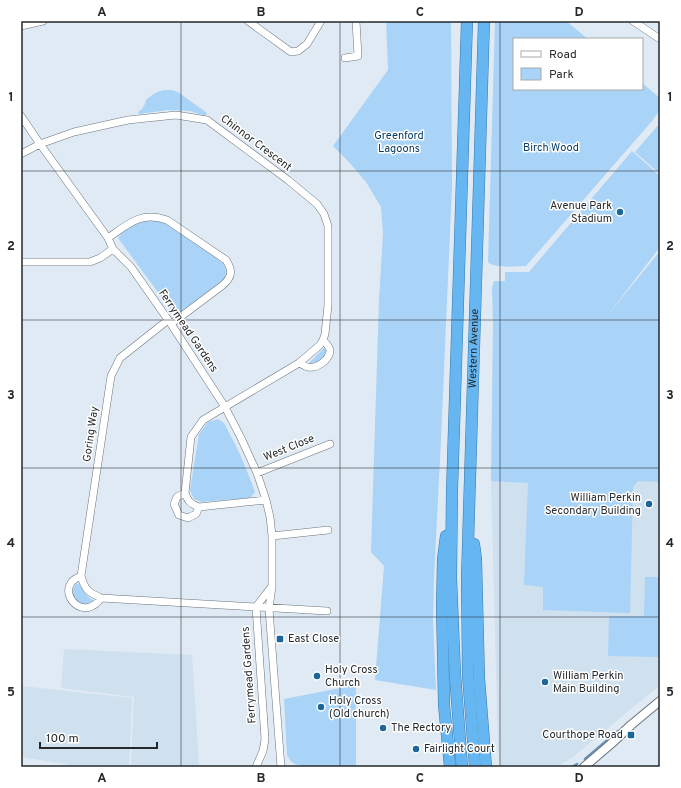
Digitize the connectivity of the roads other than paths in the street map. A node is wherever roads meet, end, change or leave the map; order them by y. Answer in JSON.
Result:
{"nodes":[{"id":1,"x":43,"y":21,"type":"edge"},
{"id":2,"x":248,"y":21,"type":"edge"},
{"id":3,"x":321,"y":21,"type":"edge"},
{"id":4,"x":356,"y":21,"type":"edge"},
{"id":5,"x":467,"y":21,"type":"edge"},
{"id":6,"x":484,"y":21,"type":"edge"},
{"id":7,"x":633,"y":21,"type":"edge"},
{"id":8,"x":21,"y":26,"type":"edge"},
{"id":9,"x":660,"y":39,"type":"edge"},
{"id":10,"x":345,"y":58,"type":"dead end"},
{"id":11,"x":21,"y":116,"type":"edge"},
{"id":12,"x":40,"y":144,"type":"junction"},
{"id":13,"x":21,"y":154,"type":"edge"},
{"id":14,"x":108,"y":238,"type":"junction"},
{"id":15,"x":113,"y":249,"type":"junction"},
{"id":16,"x":21,"y":262,"type":"edge"},
{"id":17,"x":169,"y":322,"type":"junction"},
{"id":18,"x":323,"y":340,"type":"junction"},
{"id":19,"x":299,"y":363,"type":"junction"},
{"id":20,"x":225,"y":407,"type":"junction"},
{"id":21,"x":330,"y":444,"type":"dead end"},
{"id":22,"x":257,"y":473,"type":"junction"},
{"id":23,"x":452,"y":490,"type":"junction"},
{"id":24,"x":185,"y":493,"type":"junction"},
{"id":25,"x":469,"y":495,"type":"junction"},
{"id":26,"x":266,"y":500,"type":"junction"},
{"id":27,"x":199,"y":507,"type":"junction"},
{"id":28,"x":328,"y":530,"type":"dead end"},
{"id":29,"x":272,"y":536,"type":"junction"},
{"id":30,"x":81,"y":576,"type":"junction"},
{"id":31,"x":272,"y":586,"type":"junction"},
{"id":32,"x":101,"y":598,"type":"junction"},
{"id":33,"x":256,"y":607,"type":"junction"},
{"id":34,"x":269,"y":609,"type":"junction"},
{"id":35,"x":327,"y":611,"type":"dead end"},
{"id":36,"x":659,"y":703,"type":"edge"},
{"id":37,"x":256,"y":767,"type":"edge"},
{"id":38,"x":281,"y":767,"type":"edge"},
{"id":39,"x":450,"y":767,"type":"edge"},
{"id":40,"x":462,"y":767,"type":"edge"},
{"id":41,"x":475,"y":767,"type":"edge"},
{"id":42,"x":486,"y":767,"type":"edge"},
{"id":43,"x":584,"y":767,"type":"edge"}],
"edges":[{"from":1,"to":8,"type":"street"},
{"from":2,"to":3,"type":"street"},
{"from":4,"to":10,"type":"street"},
{"from":5,"to":23,"type":"highway","name":"Western Avenue"},
{"from":6,"to":25,"type":"highway","name":"Western Avenue"},
{"from":7,"to":9,"type":"street"},
{"from":11,"to":12,"type":"street","name":"Ferrymead Gardens"},
{"from":12,"to":13,"type":"street","name":"Chinnor Crescent"},
{"from":12,"to":14,"type":"street","name":"Ferrymead Gardens"},
{"from":12,"to":18,"type":"street","name":"Chinnor Crescent"},
{"from":14,"to":15,"type":"street","name":"Ferrymead Gardens"},
{"from":14,"to":17,"type":"street","name":"Goring Way"},
{"from":15,"to":16,"type":"street"},
{"from":15,"to":17,"type":"street","name":"Ferrymead Gardens"},
{"from":17,"to":20,"type":"street","name":"Ferrymead Gardens"},
{"from":17,"to":30,"type":"street","name":"Goring Way"},
{"from":18,"to":19,"type":"street"},
{"from":18,"to":19,"type":"street","name":"Chinnor Crescent"},
{"from":19,"to":20,"type":"street"},
{"from":20,"to":22,"type":"street","name":"Ferrymead Gardens"},
{"from":20,"to":24,"type":"street"},
{"from":21,"to":22,"type":"street","name":"West Close"},
{"from":22,"to":26,"type":"street","name":"Ferrymead Gardens"},
{"from":23,"to":39,"type":"highway"},
{"from":23,"to":40,"type":"highway","name":"Western Avenue"},
{"from":24,"to":27,"type":"street"},
{"from":24,"to":27,"type":"street"},
{"from":25,"to":41,"type":"highway","name":"Western Avenue"},
{"from":25,"to":42,"type":"highway"},
{"from":26,"to":27,"type":"street"},
{"from":26,"to":29,"type":"street","name":"Ferrymead Gardens"},
{"from":28,"to":29,"type":"street"},
{"from":29,"to":31,"type":"street","name":"Ferrymead Gardens"},
{"from":30,"to":32,"type":"street"},
{"from":30,"to":32,"type":"street"},
{"from":31,"to":33,"type":"street"},
{"from":31,"to":34,"type":"street","name":"Ferrymead Gardens"},
{"from":32,"to":33,"type":"street"},
{"from":33,"to":34,"type":"street"},
{"from":33,"to":37,"type":"street","name":"Ferrymead Gardens"},
{"from":34,"to":35,"type":"street"},
{"from":34,"to":38,"type":"street","name":"Ferrymead Gardens"},
{"from":36,"to":43,"type":"street"}]}
